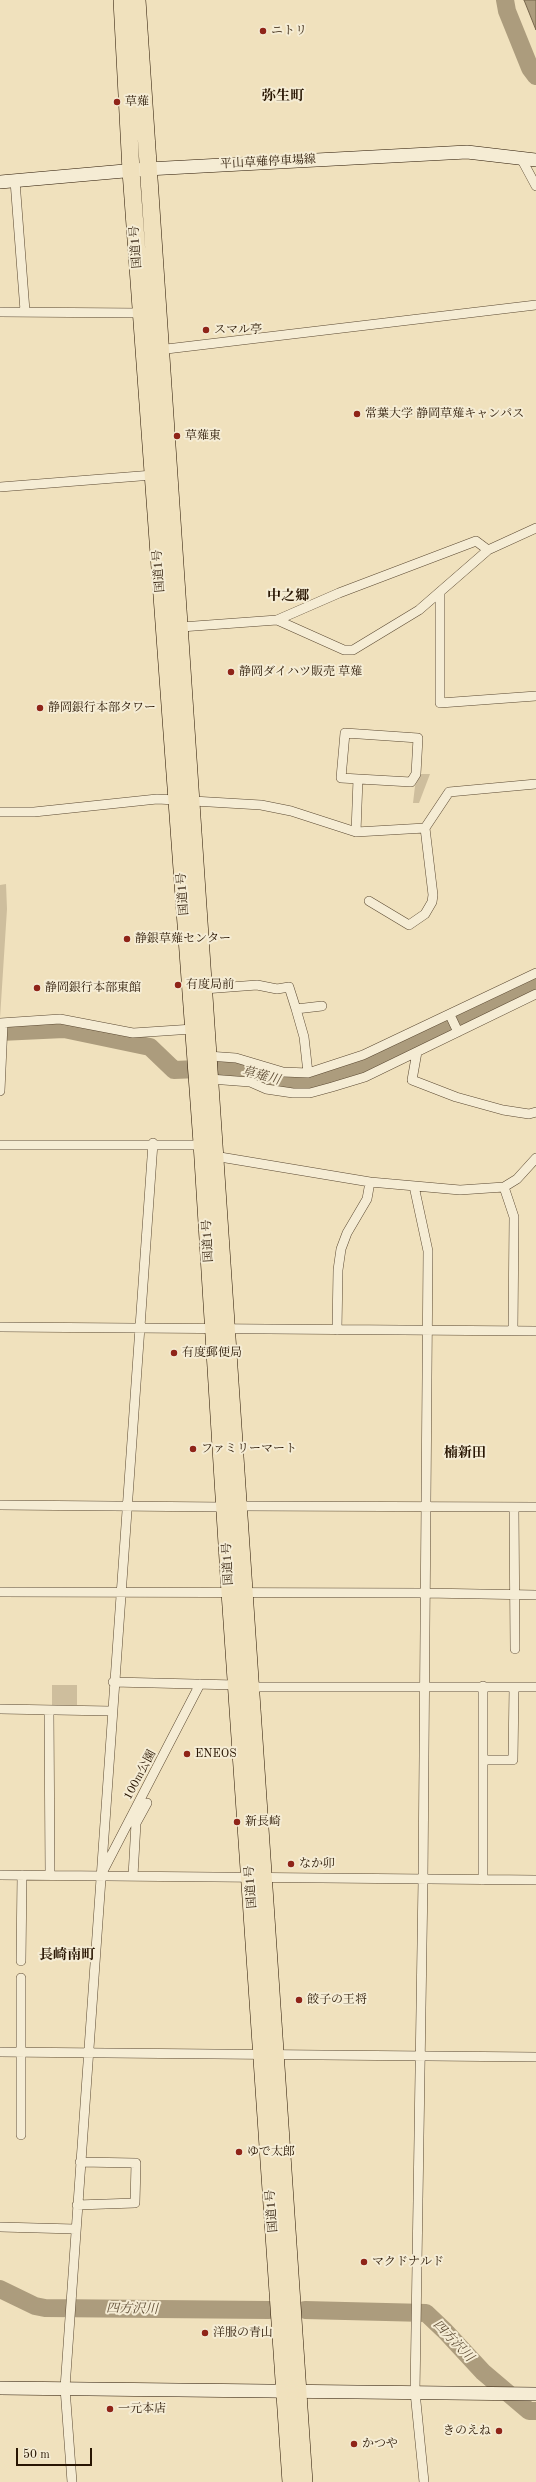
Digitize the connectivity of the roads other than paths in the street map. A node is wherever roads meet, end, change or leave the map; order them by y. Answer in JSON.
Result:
{"nodes":[{"id":1,"x":122,"y":0,"type":"edge"},
{"id":2,"x":137,"y":0,"type":"edge"},
{"id":3,"x":522,"y":160,"type":"junction"},
{"id":4,"x":536,"y":160,"type":"edge"},
{"id":5,"x":139,"y":170,"type":"junction"},
{"id":6,"x":15,"y":181,"type":"junction"},
{"id":7,"x":0,"y":182,"type":"edge"},
{"id":8,"x":536,"y":186,"type":"edge"},
{"id":9,"x":536,"y":305,"type":"edge"},
{"id":10,"x":25,"y":311,"type":"junction"},
{"id":11,"x":0,"y":312,"type":"edge"},
{"id":12,"x":141,"y":313,"type":"junction"},
{"id":13,"x":160,"y":350,"type":"junction"},
{"id":14,"x":144,"y":352,"type":"junction"},
{"id":15,"x":153,"y":474,"type":"junction"},
{"id":16,"x":0,"y":488,"type":"edge"},
{"id":17,"x":536,"y":528,"type":"edge"},
{"id":18,"x":488,"y":550,"type":"junction"},
{"id":19,"x":440,"y":593,"type":"junction"},
{"id":20,"x":277,"y":620,"type":"junction"},
{"id":21,"x":181,"y":627,"type":"junction"},
{"id":22,"x":536,"y":696,"type":"edge"},
{"id":23,"x":358,"y":779,"type":"junction"},
{"id":24,"x":536,"y":784,"type":"edge"},
{"id":25,"x":184,"y":801,"type":"junction"},
{"id":26,"x":0,"y":812,"type":"edge"},
{"id":27,"x":425,"y":828,"type":"junction"},
{"id":28,"x":356,"y":832,"type":"junction"},
{"id":29,"x":369,"y":901,"type":"dead end"},
{"id":30,"x":536,"y":973,"type":"edge"},
{"id":31,"x":204,"y":989,"type":"junction"},
{"id":32,"x":536,"y":994,"type":"edge"},
{"id":33,"x":322,"y":1006,"type":"dead end"},
{"id":34,"x":296,"y":1009,"type":"junction"},
{"id":35,"x":450,"y":1015,"type":"junction"},
{"id":36,"x":2,"y":1024,"type":"edge"},
{"id":37,"x":193,"y":1029,"type":"junction"},
{"id":38,"x":458,"y":1032,"type":"junction"},
{"id":39,"x":417,"y":1052,"type":"junction"},
{"id":40,"x":208,"y":1056,"type":"junction"},
{"id":41,"x":308,"y":1073,"type":"junction"},
{"id":42,"x":210,"y":1080,"type":"junction"},
{"id":43,"x":0,"y":1091,"type":"edge"},
{"id":44,"x":536,"y":1112,"type":"edge"},
{"id":45,"x":153,"y":1143,"type":"junction"},
{"id":46,"x":202,"y":1143,"type":"junction"},
{"id":47,"x":0,"y":1145,"type":"edge"},
{"id":48,"x":216,"y":1158,"type":"junction"},
{"id":49,"x":536,"y":1158,"type":"edge"},
{"id":50,"x":370,"y":1182,"type":"junction"},
{"id":51,"x":414,"y":1186,"type":"junction"},
{"id":52,"x":504,"y":1187,"type":"junction"},
{"id":53,"x":0,"y":1327,"type":"edge"},
{"id":54,"x":139,"y":1329,"type":"junction"},
{"id":55,"x":220,"y":1329,"type":"junction"},
{"id":56,"x":337,"y":1330,"type":"junction"},
{"id":57,"x":428,"y":1330,"type":"junction"},
{"id":58,"x":514,"y":1331,"type":"junction"},
{"id":59,"x":536,"y":1331,"type":"edge"},
{"id":60,"x":0,"y":1505,"type":"edge"},
{"id":61,"x":127,"y":1505,"type":"junction"},
{"id":62,"x":231,"y":1506,"type":"junction"},
{"id":63,"x":426,"y":1507,"type":"junction"},
{"id":64,"x":514,"y":1507,"type":"junction"},
{"id":65,"x":536,"y":1507,"type":"edge"},
{"id":66,"x":0,"y":1592,"type":"edge"},
{"id":67,"x":425,"y":1592,"type":"junction"},
{"id":68,"x":120,"y":1593,"type":"junction"},
{"id":69,"x":237,"y":1593,"type":"junction"},
{"id":70,"x":515,"y":1595,"type":"junction"},
{"id":71,"x":536,"y":1595,"type":"edge"},
{"id":72,"x":515,"y":1649,"type":"dead end"},
{"id":73,"x":113,"y":1682,"type":"junction"},
{"id":74,"x":200,"y":1684,"type":"junction"},
{"id":75,"x":423,"y":1685,"type":"junction"},
{"id":76,"x":244,"y":1686,"type":"junction"},
{"id":77,"x":483,"y":1686,"type":"junction"},
{"id":78,"x":514,"y":1687,"type":"junction"},
{"id":79,"x":536,"y":1687,"type":"edge"},
{"id":80,"x":0,"y":1709,"type":"edge"},
{"id":81,"x":49,"y":1710,"type":"junction"},
{"id":82,"x":111,"y":1711,"type":"junction"},
{"id":83,"x":484,"y":1760,"type":"junction"},
{"id":84,"x":147,"y":1803,"type":"dead end"},
{"id":85,"x":0,"y":1875,"type":"edge"},
{"id":86,"x":22,"y":1875,"type":"junction"},
{"id":87,"x":50,"y":1875,"type":"junction"},
{"id":88,"x":100,"y":1876,"type":"junction"},
{"id":89,"x":133,"y":1876,"type":"junction"},
{"id":90,"x":257,"y":1878,"type":"junction"},
{"id":91,"x":423,"y":1880,"type":"junction"},
{"id":92,"x":483,"y":1880,"type":"junction"},
{"id":93,"x":536,"y":1880,"type":"edge"},
{"id":94,"x":21,"y":1961,"type":"dead end"},
{"id":95,"x":21,"y":1978,"type":"dead end"},
{"id":96,"x":0,"y":2052,"type":"edge"},
{"id":97,"x":21,"y":2052,"type":"junction"},
{"id":98,"x":88,"y":2053,"type":"junction"},
{"id":99,"x":269,"y":2054,"type":"junction"},
{"id":100,"x":419,"y":2056,"type":"junction"},
{"id":101,"x":536,"y":2056,"type":"edge"},
{"id":102,"x":21,"y":2135,"type":"dead end"},
{"id":103,"x":80,"y":2162,"type":"junction"},
{"id":104,"x":77,"y":2205,"type":"junction"},
{"id":105,"x":0,"y":2226,"type":"edge"},
{"id":106,"x":75,"y":2229,"type":"junction"},
{"id":107,"x":0,"y":2388,"type":"edge"},
{"id":108,"x":65,"y":2388,"type":"junction"},
{"id":109,"x":292,"y":2390,"type":"junction"},
{"id":110,"x":415,"y":2392,"type":"junction"},
{"id":111,"x":536,"y":2394,"type":"edge"},
{"id":112,"x":72,"y":2482,"type":"edge"},
{"id":113,"x":291,"y":2482,"type":"edge"},
{"id":114,"x":304,"y":2482,"type":"edge"},
{"id":115,"x":424,"y":2482,"type":"edge"}],
"edges":[{"from":1,"to":5,"type":"highway","name":"国道1号"},
{"from":2,"to":5,"type":"highway","name":"国道1号"},
{"from":3,"to":4,"type":"street","name":"平山草薙停車場線"},
{"from":3,"to":5,"type":"street","name":"平山草薙停車場線"},
{"from":3,"to":8,"type":"street"},
{"from":5,"to":6,"type":"street","name":"平山草薙停車場線"},
{"from":5,"to":12,"type":"highway","name":"国道1号"},
{"from":5,"to":13,"type":"highway","name":"国道1号"},
{"from":6,"to":7,"type":"street","name":"平山草薙停車場線"},
{"from":6,"to":10,"type":"street"},
{"from":9,"to":13,"type":"street"},
{"from":10,"to":11,"type":"street"},
{"from":10,"to":12,"type":"street"},
{"from":12,"to":14,"type":"highway","name":"国道1号"},
{"from":13,"to":14,"type":"street"},
{"from":13,"to":21,"type":"highway","name":"国道1号"},
{"from":14,"to":15,"type":"highway","name":"国道1号"},
{"from":15,"to":16,"type":"street"},
{"from":15,"to":25,"type":"highway","name":"国道1号"},
{"from":17,"to":18,"type":"street"},
{"from":18,"to":19,"type":"street"},
{"from":18,"to":20,"type":"street"},
{"from":19,"to":20,"type":"street"},
{"from":19,"to":22,"type":"street"},
{"from":20,"to":21,"type":"street"},
{"from":21,"to":25,"type":"highway","name":"国道1号"},
{"from":23,"to":23,"type":"street"},
{"from":23,"to":28,"type":"street"},
{"from":24,"to":27,"type":"street"},
{"from":25,"to":26,"type":"street"},
{"from":25,"to":28,"type":"street"},
{"from":25,"to":31,"type":"highway","name":"国道1号"},
{"from":25,"to":37,"type":"highway","name":"国道1号"},
{"from":27,"to":28,"type":"street"},
{"from":27,"to":29,"type":"street"},
{"from":30,"to":35,"type":"street"},
{"from":31,"to":34,"type":"street"},
{"from":31,"to":40,"type":"highway","name":"国道1号"},
{"from":32,"to":38,"type":"street"},
{"from":33,"to":34,"type":"street"},
{"from":34,"to":41,"type":"street"},
{"from":35,"to":38,"type":"street"},
{"from":35,"to":41,"type":"street"},
{"from":36,"to":37,"type":"street"},
{"from":36,"to":43,"type":"street"},
{"from":37,"to":46,"type":"highway","name":"国道1号"},
{"from":38,"to":39,"type":"street"},
{"from":39,"to":42,"type":"street"},
{"from":39,"to":44,"type":"street"},
{"from":40,"to":41,"type":"street"},
{"from":40,"to":42,"type":"highway","name":"国道1号"},
{"from":42,"to":48,"type":"highway","name":"国道1号"},
{"from":45,"to":46,"type":"street"},
{"from":45,"to":47,"type":"street"},
{"from":45,"to":54,"type":"street"},
{"from":46,"to":48,"type":"street"},
{"from":46,"to":55,"type":"highway","name":"国道1号"},
{"from":48,"to":50,"type":"street"},
{"from":48,"to":55,"type":"highway","name":"国道1号"},
{"from":49,"to":52,"type":"street"},
{"from":50,"to":51,"type":"street"},
{"from":50,"to":56,"type":"street"},
{"from":51,"to":52,"type":"street"},
{"from":51,"to":57,"type":"street"},
{"from":52,"to":58,"type":"street"},
{"from":53,"to":54,"type":"street"},
{"from":54,"to":55,"type":"street"},
{"from":54,"to":61,"type":"street"},
{"from":55,"to":56,"type":"street"},
{"from":55,"to":62,"type":"highway","name":"国道1号"},
{"from":56,"to":57,"type":"street"},
{"from":57,"to":58,"type":"street"},
{"from":57,"to":63,"type":"street"},
{"from":58,"to":59,"type":"street"},
{"from":60,"to":61,"type":"street"},
{"from":61,"to":62,"type":"street"},
{"from":61,"to":68,"type":"street"},
{"from":62,"to":63,"type":"street"},
{"from":62,"to":69,"type":"highway","name":"国道1号"},
{"from":63,"to":64,"type":"street"},
{"from":63,"to":67,"type":"street"},
{"from":64,"to":65,"type":"street"},
{"from":64,"to":70,"type":"street"},
{"from":66,"to":68,"type":"street"},
{"from":67,"to":69,"type":"street"},
{"from":67,"to":70,"type":"street"},
{"from":67,"to":75,"type":"street"},
{"from":68,"to":69,"type":"street"},
{"from":68,"to":73,"type":"street"},
{"from":69,"to":76,"type":"highway","name":"国道1号"},
{"from":70,"to":71,"type":"street"},
{"from":70,"to":72,"type":"street"},
{"from":73,"to":74,"type":"street"},
{"from":73,"to":82,"type":"street"},
{"from":74,"to":76,"type":"street"},
{"from":74,"to":88,"type":"street","name":"100m公園"},
{"from":75,"to":76,"type":"street"},
{"from":75,"to":77,"type":"street"},
{"from":75,"to":91,"type":"street"},
{"from":76,"to":90,"type":"highway","name":"国道1号"},
{"from":77,"to":78,"type":"street"},
{"from":77,"to":83,"type":"street"},
{"from":78,"to":79,"type":"street"},
{"from":78,"to":83,"type":"street"},
{"from":80,"to":81,"type":"street"},
{"from":81,"to":82,"type":"street"},
{"from":81,"to":87,"type":"street"},
{"from":82,"to":88,"type":"street"},
{"from":83,"to":92,"type":"street"},
{"from":84,"to":89,"type":"street"},
{"from":85,"to":86,"type":"street"},
{"from":86,"to":87,"type":"street"},
{"from":86,"to":94,"type":"street"},
{"from":87,"to":88,"type":"street"},
{"from":88,"to":89,"type":"street"},
{"from":88,"to":98,"type":"street"},
{"from":89,"to":90,"type":"street"},
{"from":90,"to":91,"type":"street"},
{"from":90,"to":99,"type":"highway","name":"国道1号"},
{"from":91,"to":92,"type":"street"},
{"from":91,"to":100,"type":"street"},
{"from":92,"to":93,"type":"street"},
{"from":95,"to":97,"type":"street"},
{"from":96,"to":97,"type":"street"},
{"from":97,"to":98,"type":"street"},
{"from":97,"to":102,"type":"street"},
{"from":98,"to":99,"type":"street"},
{"from":98,"to":103,"type":"street"},
{"from":99,"to":100,"type":"street"},
{"from":99,"to":109,"type":"highway","name":"国道1号"},
{"from":100,"to":101,"type":"street"},
{"from":100,"to":110,"type":"street"},
{"from":103,"to":104,"type":"street"},
{"from":103,"to":104,"type":"street"},
{"from":104,"to":106,"type":"street"},
{"from":105,"to":106,"type":"street"},
{"from":106,"to":108,"type":"street"},
{"from":107,"to":108,"type":"street"},
{"from":108,"to":109,"type":"street"},
{"from":108,"to":112,"type":"street"},
{"from":109,"to":110,"type":"street"},
{"from":109,"to":113,"type":"highway","name":"国道1号"},
{"from":109,"to":114,"type":"highway","name":"国道1号"},
{"from":110,"to":111,"type":"street"},
{"from":110,"to":115,"type":"street"}]}
